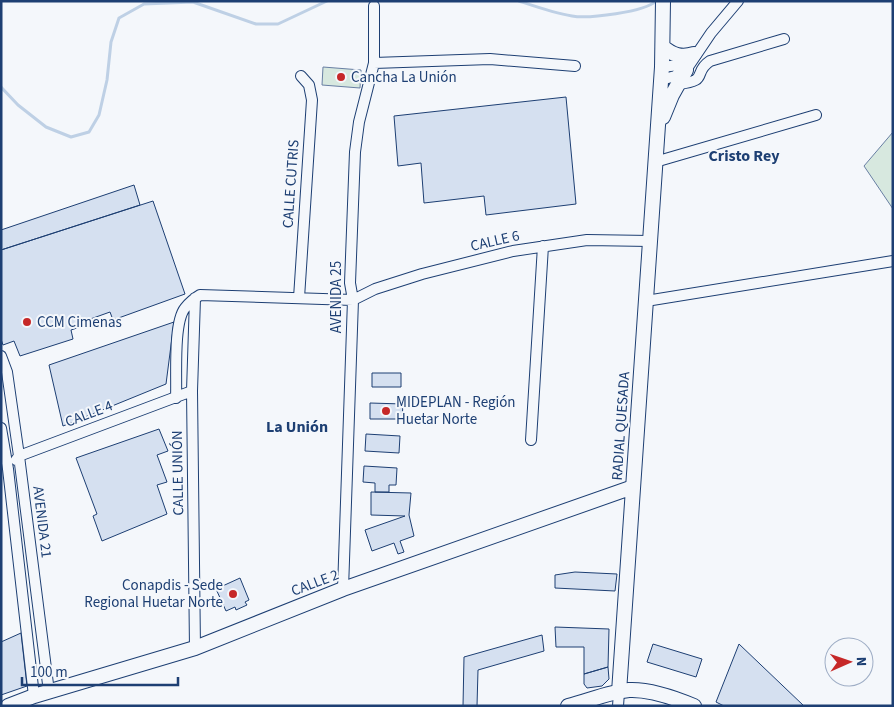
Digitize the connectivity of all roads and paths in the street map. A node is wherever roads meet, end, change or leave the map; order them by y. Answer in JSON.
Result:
{"nodes":[{"id":1,"x":663,"y":1,"type":"edge"},
{"id":2,"x":738,"y":1,"type":"edge"},
{"id":3,"x":374,"y":6,"type":"dead end"},
{"id":4,"x":784,"y":39,"type":"dead end"},
{"id":5,"x":663,"y":47,"type":"junction"},
{"id":6,"x":696,"y":53,"type":"junction"},
{"id":7,"x":374,"y":63,"type":"junction"},
{"id":8,"x":575,"y":66,"type":"dead end"},
{"id":9,"x":686,"y":70,"type":"junction"},
{"id":10,"x":662,"y":74,"type":"junction"},
{"id":11,"x":301,"y":76,"type":"dead end"},
{"id":12,"x":678,"y":84,"type":"junction"},
{"id":13,"x":816,"y":114,"type":"dead end"},
{"id":14,"x":656,"y":140,"type":"junction"},
{"id":15,"x":655,"y":162,"type":"junction"},
{"id":16,"x":650,"y":241,"type":"junction"},
{"id":17,"x":543,"y":246,"type":"junction"},
{"id":18,"x":893,"y":261,"type":"edge"},
{"id":19,"x":195,"y":298,"type":"junction"},
{"id":20,"x":299,"y":298,"type":"junction"},
{"id":21,"x":352,"y":300,"type":"junction"},
{"id":22,"x":646,"y":301,"type":"junction"},
{"id":23,"x":1,"y":356,"type":"edge"},
{"id":24,"x":192,"y":391,"type":"junction"},
{"id":25,"x":176,"y":398,"type":"junction"},
{"id":26,"x":1,"y":428,"type":"edge"},
{"id":27,"x":531,"y":440,"type":"dead end"},
{"id":28,"x":19,"y":456,"type":"junction"},
{"id":29,"x":4,"y":471,"type":"edge"},
{"id":30,"x":633,"y":487,"type":"junction"},
{"id":31,"x":343,"y":589,"type":"junction"},
{"id":32,"x":195,"y":648,"type":"junction"},
{"id":33,"x":49,"y":692,"type":"junction"},
{"id":34,"x":34,"y":696,"type":"junction"},
{"id":35,"x":618,"y":699,"type":"edge"},
{"id":36,"x":8,"y":706,"type":"edge"},
{"id":37,"x":568,"y":706,"type":"edge"},
{"id":38,"x":694,"y":706,"type":"edge"}],
"edges":[{"from":1,"to":5,"type":"main road"},
{"from":2,"to":6,"type":"street"},
{"from":3,"to":7,"type":"street","name":"AVENIDA 25"},
{"from":4,"to":12,"type":"street"},
{"from":5,"to":6,"type":"main road"},
{"from":5,"to":10,"type":"main road"},
{"from":6,"to":9,"type":"street"},
{"from":6,"to":10,"type":"street"},
{"from":7,"to":8,"type":"street"},
{"from":7,"to":21,"type":"street","name":"AVENIDA 25"},
{"from":9,"to":10,"type":"street"},
{"from":9,"to":12,"type":"main road"},
{"from":10,"to":14,"type":"main road"},
{"from":11,"to":20,"type":"street","name":"CALLE CUTRIS"},
{"from":12,"to":14,"type":"main road"},
{"from":13,"to":15,"type":"street"},
{"from":14,"to":15,"type":"main road","name":"RADIAL QUESADA"},
{"from":15,"to":16,"type":"main road","name":"RADIAL QUESADA"},
{"from":16,"to":17,"type":"street","name":"CALLE 6"},
{"from":16,"to":22,"type":"main road","name":"RADIAL QUESADA"},
{"from":17,"to":21,"type":"street","name":"CALLE 6"},
{"from":17,"to":27,"type":"street"},
{"from":18,"to":22,"type":"street"},
{"from":19,"to":20,"type":"street"},
{"from":19,"to":24,"type":"street","name":"CALLE UNIÓN"},
{"from":19,"to":25,"type":"street"},
{"from":20,"to":21,"type":"street"},
{"from":21,"to":31,"type":"street","name":"AVENIDA 25"},
{"from":22,"to":30,"type":"main road","name":"RADIAL QUESADA"},
{"from":23,"to":28,"type":"street","name":"AVENIDA 21"},
{"from":24,"to":25,"type":"street","name":"CALLE 4"},
{"from":24,"to":32,"type":"street","name":"CALLE UNIÓN"},
{"from":25,"to":28,"type":"street","name":"CALLE 4"},
{"from":26,"to":29,"type":"street","name":"AVENIDA 21"},
{"from":28,"to":29,"type":"street","name":"CALLE 4"},
{"from":28,"to":33,"type":"street","name":"AVENIDA 21"},
{"from":29,"to":34,"type":"street","name":"AVENIDA 21"},
{"from":30,"to":31,"type":"main road","name":"CALLE 2"},
{"from":30,"to":35,"type":"main road","name":"RADIAL QUESADA"},
{"from":31,"to":32,"type":"main road","name":"CALLE 2"},
{"from":32,"to":33,"type":"main road","name":"CALLE 2"},
{"from":33,"to":34,"type":"main road","name":"CALLE 2"},
{"from":34,"to":36,"type":"main road","name":"CALLE 2"},
{"from":35,"to":37,"type":"main road"},
{"from":35,"to":38,"type":"main road"}]}
